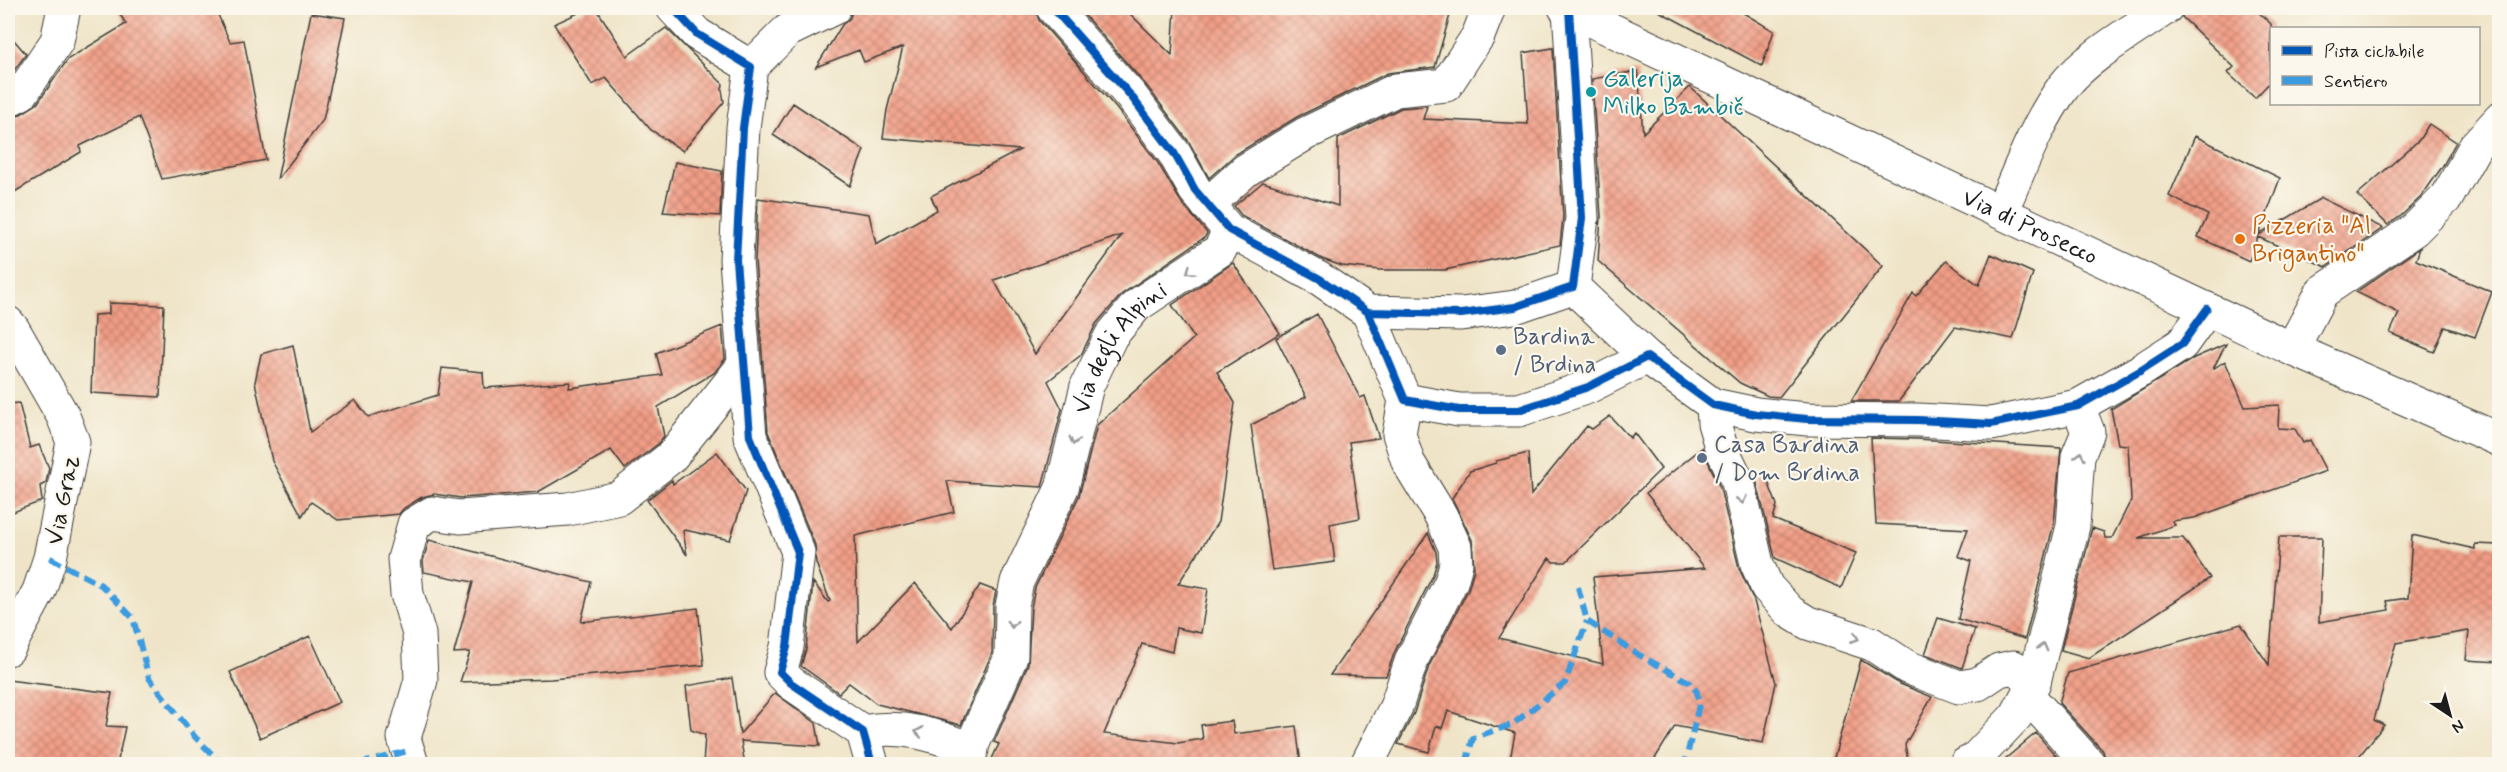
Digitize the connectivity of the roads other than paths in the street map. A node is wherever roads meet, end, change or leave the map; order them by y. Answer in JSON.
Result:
{"nodes":[{"id":1,"x":64,"y":8,"type":"edge"},
{"id":2,"x":673,"y":8,"type":"edge"},
{"id":3,"x":834,"y":8,"type":"edge"},
{"id":4,"x":1053,"y":8,"type":"edge"},
{"id":5,"x":1489,"y":8,"type":"edge"},
{"id":6,"x":2166,"y":8,"type":"edge"},
{"id":7,"x":1581,"y":11,"type":"edge"},
{"id":8,"x":751,"y":66,"type":"junction"},
{"id":9,"x":8,"y":100,"type":"edge"},
{"id":10,"x":2499,"y":119,"type":"edge"},
{"id":11,"x":1207,"y":205,"type":"junction"},
{"id":12,"x":2001,"y":212,"type":"junction"},
{"id":13,"x":1229,"y":230,"type":"junction"},
{"id":14,"x":1573,"y":287,"type":"junction"},
{"id":15,"x":2207,"y":309,"type":"junction"},
{"id":16,"x":1368,"y":312,"type":"junction"},
{"id":17,"x":8,"y":323,"type":"edge"},
{"id":18,"x":2292,"y":349,"type":"junction"},
{"id":19,"x":1647,"y":357,"type":"junction"},
{"id":20,"x":744,"y":365,"type":"junction"},
{"id":21,"x":1405,"y":400,"type":"junction"},
{"id":22,"x":1713,"y":405,"type":"junction"},
{"id":23,"x":2078,"y":406,"type":"junction"},
{"id":24,"x":2499,"y":440,"type":"edge"},
{"id":25,"x":8,"y":649,"type":"edge"},
{"id":26,"x":2031,"y":689,"type":"junction"},
{"id":27,"x":863,"y":732,"type":"junction"},
{"id":28,"x":968,"y":757,"type":"edge"},
{"id":29,"x":412,"y":765,"type":"edge"},
{"id":30,"x":872,"y":765,"type":"edge"},
{"id":31,"x":1367,"y":765,"type":"edge"},
{"id":32,"x":1966,"y":765,"type":"edge"},
{"id":33,"x":2089,"y":765,"type":"edge"}],
"edges":[{"from":1,"to":9,"type":"street"},
{"from":2,"to":8,"type":"street"},
{"from":3,"to":8,"type":"street"},
{"from":4,"to":11,"type":"street"},
{"from":5,"to":11,"type":"street"},
{"from":6,"to":12,"type":"street"},
{"from":7,"to":12,"type":"street","name":"Via di Prosecco"},
{"from":7,"to":14,"type":"street"},
{"from":8,"to":20,"type":"street"},
{"from":10,"to":18,"type":"street"},
{"from":11,"to":13,"type":"street"},
{"from":12,"to":15,"type":"street","name":"Via di Prosecco"},
{"from":13,"to":16,"type":"street"},
{"from":13,"to":28,"type":"street","name":"Via degli Alpini","one_way":true},
{"from":14,"to":16,"type":"street"},
{"from":14,"to":19,"type":"street"},
{"from":15,"to":18,"type":"street","name":"Via di Prosecco"},
{"from":15,"to":23,"type":"street"},
{"from":16,"to":21,"type":"street"},
{"from":17,"to":25,"type":"street","name":"Via Graz"},
{"from":18,"to":24,"type":"street","name":"Via di Prosecco"},
{"from":19,"to":21,"type":"street"},
{"from":19,"to":22,"type":"street"},
{"from":20,"to":27,"type":"street"},
{"from":20,"to":29,"type":"street"},
{"from":21,"to":31,"type":"street"},
{"from":22,"to":23,"type":"street"},
{"from":22,"to":26,"type":"street","one_way":true},
{"from":26,"to":23,"type":"street","one_way":true},
{"from":26,"to":32,"type":"street"},
{"from":26,"to":33,"type":"street"},
{"from":28,"to":27,"type":"street","one_way":true},
{"from":27,"to":30,"type":"street"}]}
